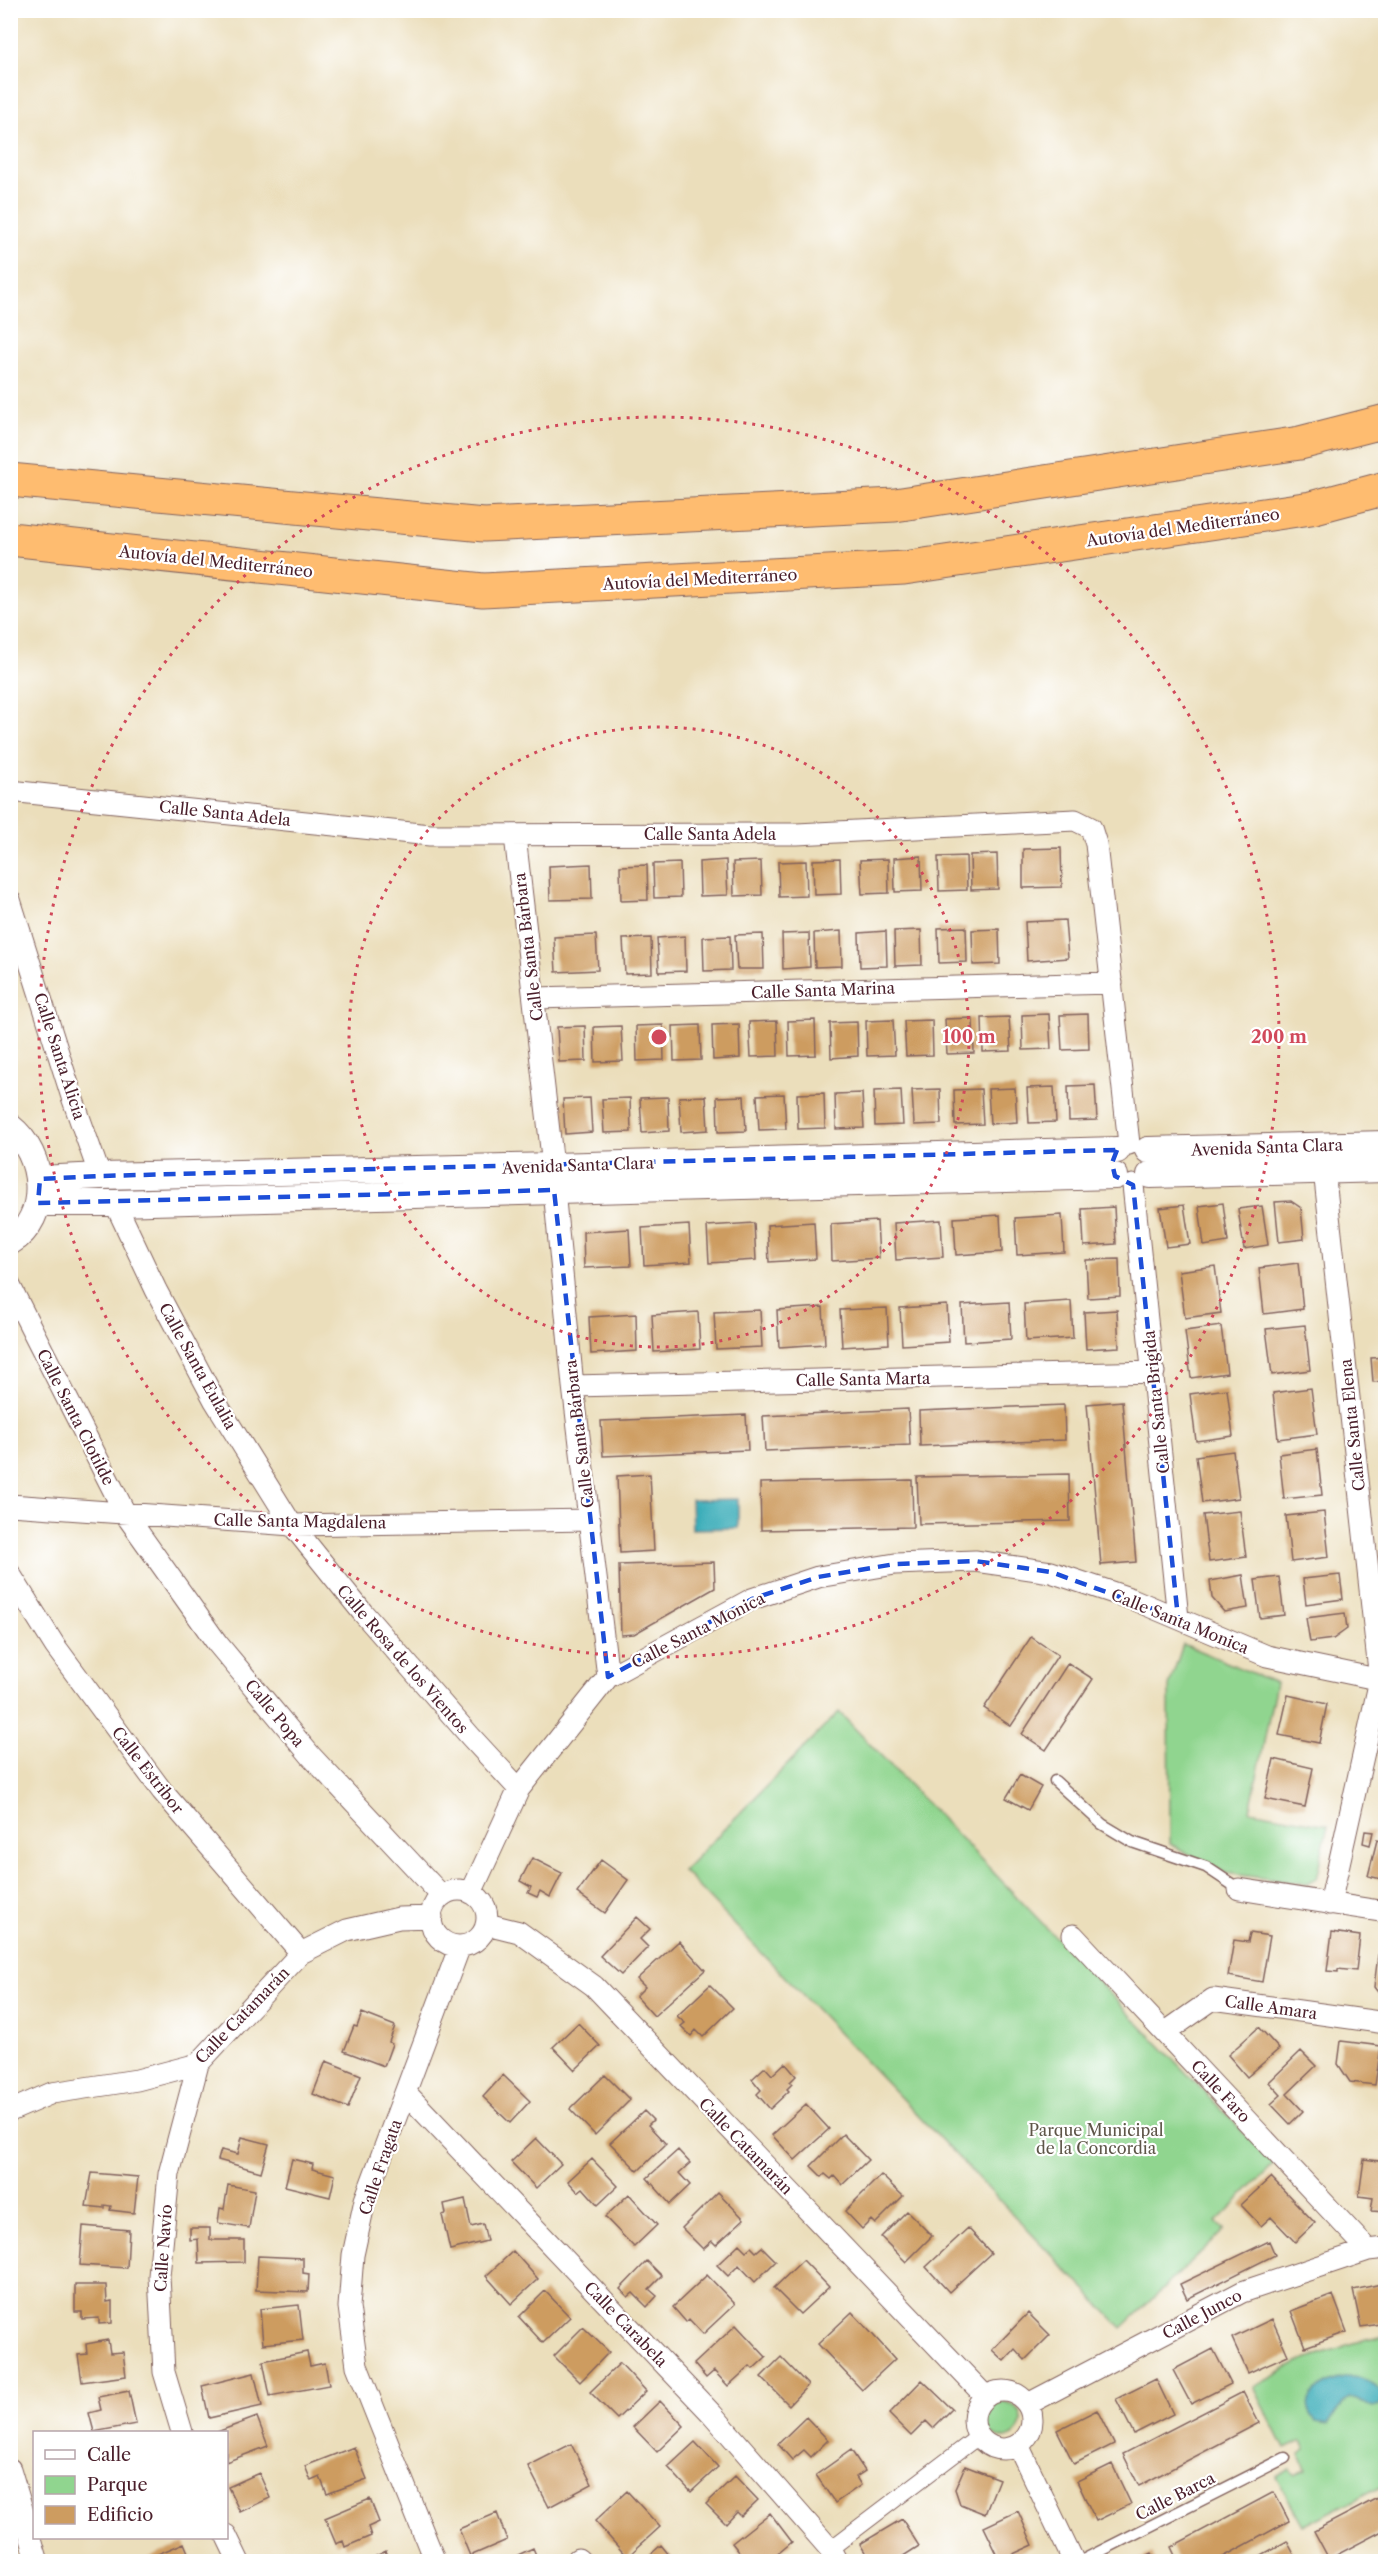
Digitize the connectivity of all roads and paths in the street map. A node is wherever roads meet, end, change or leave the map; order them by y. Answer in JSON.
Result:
{"nodes":[{"id":1,"x":1386,"y":421,"type":"edge"},
{"id":2,"x":10,"y":480,"type":"edge"},
{"id":3,"x":1386,"y":488,"type":"edge"},
{"id":4,"x":10,"y":539,"type":"edge"},
{"id":5,"x":10,"y":791,"type":"edge"},
{"id":6,"x":514,"y":836,"type":"junction"},
{"id":7,"x":10,"y":900,"type":"edge"},
{"id":8,"x":1112,"y":983,"type":"junction"},
{"id":9,"x":535,"y":998,"type":"junction"},
{"id":10,"x":10,"y":1127,"type":"edge"},
{"id":11,"x":1386,"y":1143,"type":"edge"},
{"id":12,"x":1132,"y":1163,"type":"junction"},
{"id":13,"x":1386,"y":1169,"type":"edge"},
{"id":14,"x":1324,"y":1170,"type":"junction"},
{"id":15,"x":100,"y":1176,"type":"junction"},
{"id":16,"x":553,"y":1178,"type":"junction"},
{"id":17,"x":39,"y":1191,"type":"junction"},
{"id":18,"x":116,"y":1203,"type":"junction"},
{"id":19,"x":10,"y":1242,"type":"edge"},
{"id":20,"x":10,"y":1286,"type":"edge"},
{"id":21,"x":1154,"y":1372,"type":"junction"},
{"id":22,"x":573,"y":1386,"type":"junction"},
{"id":23,"x":10,"y":1505,"type":"edge"},
{"id":24,"x":126,"y":1515,"type":"junction"},
{"id":25,"x":590,"y":1520,"type":"junction"},
{"id":26,"x":292,"y":1525,"type":"junction"},
{"id":27,"x":10,"y":1574,"type":"edge"},
{"id":28,"x":1178,"y":1618,"type":"junction"},
{"id":29,"x":608,"y":1677,"type":"junction"},
{"id":30,"x":1383,"y":1681,"type":"edge"},
{"id":31,"x":1054,"y":1781,"type":"dead end"},
{"id":32,"x":519,"y":1790,"type":"junction"},
{"id":33,"x":1239,"y":1889,"type":"joint"},
{"id":34,"x":471,"y":1893,"type":"junction"},
{"id":35,"x":442,"y":1896,"type":"junction"},
{"id":36,"x":1330,"y":1904,"type":"junction"},
{"id":37,"x":1386,"y":1911,"type":"edge"},
{"id":38,"x":432,"y":1917,"type":"junction"},
{"id":39,"x":487,"y":1924,"type":"junction"},
{"id":40,"x":1073,"y":1935,"type":"dead end"},
{"id":41,"x":460,"y":1946,"type":"junction"},
{"id":42,"x":301,"y":1953,"type":"junction"},
{"id":43,"x":1386,"y":2023,"type":"edge"},
{"id":44,"x":1166,"y":2032,"type":"junction"},
{"id":45,"x":198,"y":2064,"type":"junction"},
{"id":46,"x":406,"y":2093,"type":"junction"},
{"id":47,"x":10,"y":2111,"type":"edge"},
{"id":48,"x":1377,"y":2249,"type":"edge"},
{"id":49,"x":986,"y":2397,"type":"junction"},
{"id":50,"x":1028,"y":2404,"type":"junction"},
{"id":51,"x":181,"y":2431,"type":"edge"},
{"id":52,"x":979,"y":2436,"type":"junction"},
{"id":53,"x":1018,"y":2445,"type":"junction"},
{"id":54,"x":1285,"y":2458,"type":"dead end"},
{"id":55,"x":10,"y":2469,"type":"edge"},
{"id":56,"x":228,"y":2539,"type":"edge"},
{"id":57,"x":833,"y":2555,"type":"edge"},
{"id":58,"x":38,"y":2562,"type":"edge"},
{"id":59,"x":240,"y":2562,"type":"edge"},
{"id":60,"x":435,"y":2562,"type":"edge"},
{"id":61,"x":1076,"y":2562,"type":"edge"}],
"edges":[{"from":1,"to":2,"type":"highway"},
{"from":3,"to":4,"type":"highway","name":"Autovía del Mediterráneo"},
{"from":5,"to":6,"type":"street","name":"Calle Santa Adela"},
{"from":6,"to":8,"type":"street","name":"Calle Santa Adela"},
{"from":6,"to":9,"type":"street","name":"Calle Santa Bárbara"},
{"from":7,"to":15,"type":"street","name":"Calle Santa Alicia"},
{"from":8,"to":9,"type":"street","name":"Calle Santa Marina"},
{"from":8,"to":12,"type":"street","name":"Calle Santa Adela"},
{"from":9,"to":16,"type":"street","name":"Calle Santa Bárbara"},
{"from":10,"to":17,"type":"street"},
{"from":11,"to":12,"type":"street","name":"Avenida Santa Clara"},
{"from":12,"to":14,"type":"street","name":"Avenida Santa Clara"},
{"from":12,"to":16,"type":"street","name":"Avenida Santa Clara"},
{"from":12,"to":21,"type":"street","name":"Calle Santa Brigida"},
{"from":13,"to":14,"type":"street","name":"Avenida Santa Clara"},
{"from":14,"to":30,"type":"street","name":"Calle Santa Elena"},
{"from":15,"to":16,"type":"street","name":"Avenida Santa Clara"},
{"from":15,"to":17,"type":"street","name":"Avenida Santa Clara"},
{"from":16,"to":18,"type":"street","name":"Avenida Santa Clara"},
{"from":16,"to":22,"type":"street","name":"Calle Santa Bárbara"},
{"from":17,"to":18,"type":"street","name":"Avenida Santa Clara"},
{"from":17,"to":19,"type":"street"},
{"from":18,"to":26,"type":"street","name":"Calle Santa Eulalia"},
{"from":20,"to":24,"type":"street","name":"Calle Santa Clotilde"},
{"from":21,"to":22,"type":"street","name":"Calle Santa Marta"},
{"from":21,"to":28,"type":"street","name":"Calle Santa Brigida"},
{"from":22,"to":25,"type":"street","name":"Calle Santa Bárbara"},
{"from":23,"to":24,"type":"street","name":"Calle Santa Magdalena"},
{"from":24,"to":26,"type":"street","name":"Calle Santa Magdalena"},
{"from":24,"to":35,"type":"street","name":"Calle Popa"},
{"from":25,"to":26,"type":"street","name":"Calle Santa Magdalena"},
{"from":25,"to":29,"type":"street","name":"Calle Santa Bárbara"},
{"from":26,"to":32,"type":"street","name":"Calle Rosa de los Vientos"},
{"from":27,"to":42,"type":"street","name":"Calle Estribor"},
{"from":28,"to":29,"type":"street","name":"Calle Santa Monica"},
{"from":28,"to":30,"type":"street","name":"Calle Santa Monica"},
{"from":29,"to":32,"type":"street","name":"Calle Santa Monica"},
{"from":30,"to":36,"type":"street","name":"Calle Santa Elena"},
{"from":31,"to":33,"type":"lane"},
{"from":32,"to":34,"type":"street","name":"Calle Santa Monica"},
{"from":33,"to":36,"type":"street"},
{"from":34,"to":35,"type":"street"},
{"from":34,"to":39,"type":"street"},
{"from":35,"to":38,"type":"street"},
{"from":36,"to":37,"type":"street"},
{"from":38,"to":41,"type":"street"},
{"from":38,"to":42,"type":"street","name":"Calle Catamarán"},
{"from":39,"to":41,"type":"street"},
{"from":39,"to":49,"type":"street","name":"Calle Catamarán"},
{"from":40,"to":44,"type":"street","name":"Calle Faro"},
{"from":41,"to":46,"type":"street","name":"Calle Fragata"},
{"from":42,"to":45,"type":"street","name":"Calle Catamarán"},
{"from":43,"to":44,"type":"street","name":"Calle Amara"},
{"from":44,"to":48,"type":"street","name":"Calle Faro"},
{"from":45,"to":47,"type":"street","name":"Calle Catamarán"},
{"from":45,"to":51,"type":"street","name":"Calle Navío"},
{"from":46,"to":57,"type":"street","name":"Calle Carabela"},
{"from":46,"to":60,"type":"street","name":"Calle Fragata"},
{"from":48,"to":50,"type":"street","name":"Calle Junco"},
{"from":49,"to":50,"type":"street"},
{"from":49,"to":52,"type":"street"},
{"from":50,"to":53,"type":"street"},
{"from":52,"to":53,"type":"street"},
{"from":52,"to":57,"type":"street"},
{"from":53,"to":61,"type":"street"},
{"from":54,"to":61,"type":"lane","name":"Calle Barca"},
{"from":55,"to":58,"type":"street"},
{"from":56,"to":59,"type":"street"}]}
